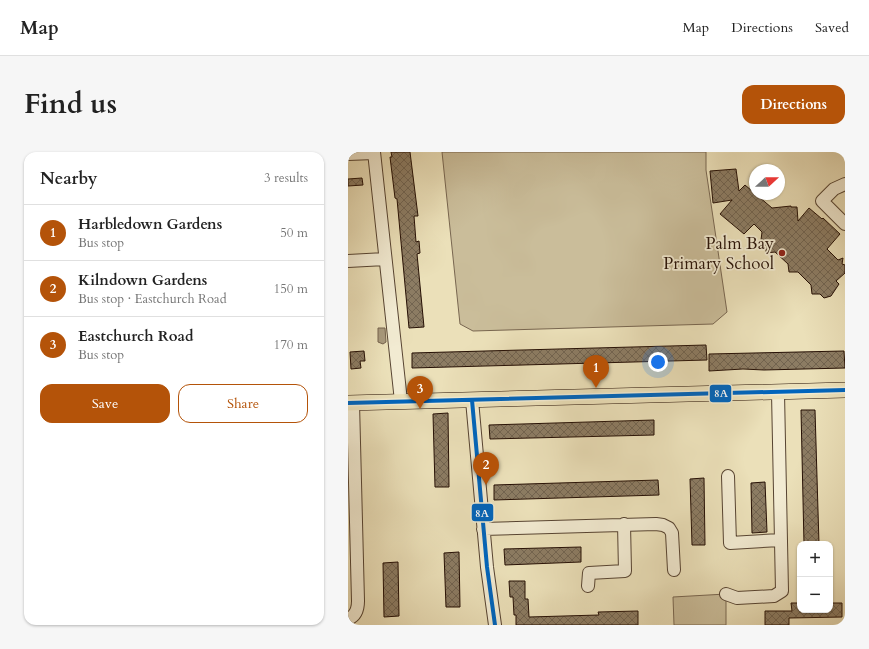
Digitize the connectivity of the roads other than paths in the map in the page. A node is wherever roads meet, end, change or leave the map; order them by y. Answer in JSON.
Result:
{"nodes":[{"id":1,"x":374,"y":152,"type":"edge"},
{"id":2,"x":348,"y":154,"type":"edge"},
{"id":3,"x":845,"y":184,"type":"edge"},
{"id":4,"x":845,"y":224,"type":"edge"},
{"id":5,"x":385,"y":259,"type":"junction"},
{"id":6,"x":348,"y":261,"type":"edge"},
{"id":7,"x":845,"y":390,"type":"edge"},
{"id":8,"x":778,"y":393,"type":"junction"},
{"id":9,"x":472,"y":400,"type":"junction"},
{"id":10,"x":400,"y":401,"type":"junction"},
{"id":11,"x":350,"y":403,"type":"edge"},
{"id":12,"x":728,"y":476,"type":"dead end"},
{"id":13,"x":624,"y":524,"type":"junction"},
{"id":14,"x":483,"y":529,"type":"junction"},
{"id":15,"x":780,"y":540,"type":"junction"},
{"id":16,"x":674,"y":570,"type":"dead end"},
{"id":17,"x":588,"y":586,"type":"dead end"},
{"id":18,"x":726,"y":594,"type":"dead end"},
{"id":19,"x":348,"y":619,"type":"edge"},
{"id":20,"x":496,"y":625,"type":"edge"}],
"edges":[{"from":1,"to":2,"type":"street"},
{"from":1,"to":5,"type":"street"},
{"from":3,"to":4,"type":"street"},
{"from":5,"to":6,"type":"street"},
{"from":5,"to":10,"type":"street"},
{"from":7,"to":8,"type":"main road"},
{"from":8,"to":9,"type":"main road"},
{"from":8,"to":15,"type":"street"},
{"from":9,"to":10,"type":"main road"},
{"from":9,"to":14,"type":"street"},
{"from":10,"to":11,"type":"main road"},
{"from":11,"to":19,"type":"street"},
{"from":12,"to":15,"type":"street"},
{"from":13,"to":14,"type":"street"},
{"from":13,"to":16,"type":"street"},
{"from":13,"to":17,"type":"street"},
{"from":14,"to":20,"type":"street"},
{"from":15,"to":18,"type":"street"}]}
